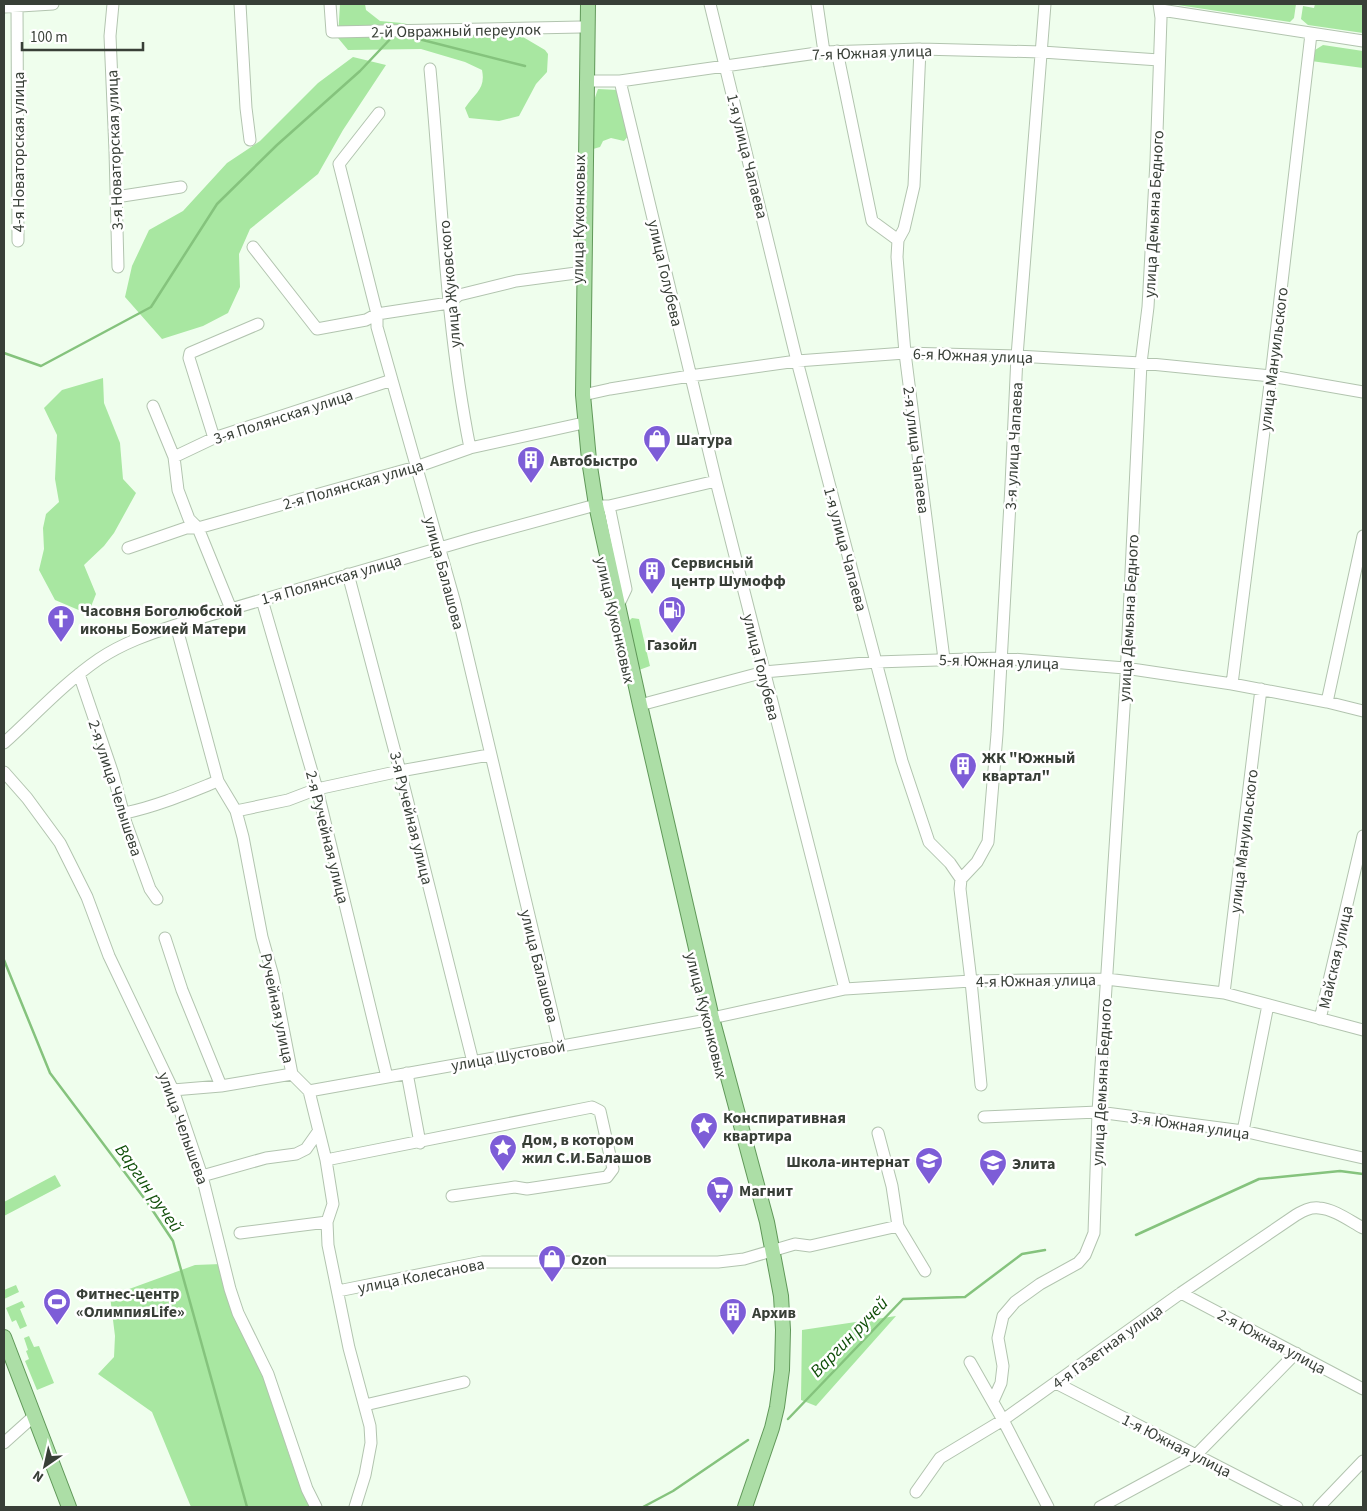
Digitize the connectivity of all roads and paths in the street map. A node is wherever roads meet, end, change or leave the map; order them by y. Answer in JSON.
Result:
{"nodes":[{"id":1,"x":53,"y":4,"type":"edge"},
{"id":2,"x":113,"y":4,"type":"edge"},
{"id":3,"x":240,"y":4,"type":"edge"},
{"id":4,"x":330,"y":4,"type":"edge"},
{"id":5,"x":581,"y":4,"type":"edge"},
{"id":6,"x":588,"y":4,"type":"edge"},
{"id":7,"x":710,"y":4,"type":"edge"},
{"id":8,"x":817,"y":4,"type":"edge"},
{"id":9,"x":1045,"y":4,"type":"edge"},
{"id":10,"x":17,"y":5,"type":"edge"},
{"id":11,"x":4,"y":7,"type":"edge"},
{"id":12,"x":1160,"y":11,"type":"edge"},
{"id":13,"x":581,"y":27,"type":"junction"},
{"id":14,"x":1310,"y":37,"type":"junction"},
{"id":15,"x":1363,"y":41,"type":"edge"},
{"id":16,"x":1363,"y":48,"type":"edge"},
{"id":17,"x":920,"y":50,"type":"junction"},
{"id":18,"x":824,"y":52,"type":"junction"},
{"id":19,"x":837,"y":52,"type":"junction"},
{"id":20,"x":1042,"y":52,"type":"junction"},
{"id":21,"x":1159,"y":60,"type":"junction"},
{"id":22,"x":726,"y":65,"type":"junction"},
{"id":23,"x":430,"y":70,"type":"dead end"},
{"id":24,"x":587,"y":81,"type":"junction"},
{"id":25,"x":620,"y":81,"type":"junction"},
{"id":26,"x":379,"y":113,"type":"dead end"},
{"id":27,"x":250,"y":140,"type":"dead end"},
{"id":28,"x":181,"y":187,"type":"dead end"},
{"id":29,"x":116,"y":198,"type":"junction"},
{"id":30,"x":898,"y":240,"type":"junction"},
{"id":31,"x":18,"y":241,"type":"dead end"},
{"id":32,"x":253,"y":248,"type":"dead end"},
{"id":33,"x":118,"y":267,"type":"dead end"},
{"id":34,"x":576,"y":273,"type":"junction"},
{"id":35,"x":448,"y":303,"type":"junction"},
{"id":36,"x":377,"y":314,"type":"junction"},
{"id":37,"x":258,"y":324,"type":"dead end"},
{"id":38,"x":905,"y":353,"type":"junction"},
{"id":39,"x":1017,"y":356,"type":"junction"},
{"id":40,"x":797,"y":361,"type":"junction"},
{"id":41,"x":1141,"y":363,"type":"junction"},
{"id":42,"x":690,"y":376,"type":"junction"},
{"id":43,"x":1271,"y":376,"type":"junction"},
{"id":44,"x":392,"y":380,"type":"junction"},
{"id":45,"x":1363,"y":392,"type":"edge"},
{"id":46,"x":583,"y":395,"type":"junction"},
{"id":47,"x":152,"y":406,"type":"dead end"},
{"id":48,"x":579,"y":424,"type":"junction"},
{"id":49,"x":214,"y":438,"type":"junction"},
{"id":50,"x":470,"y":448,"type":"junction"},
{"id":51,"x":174,"y":457,"type":"junction"},
{"id":52,"x":416,"y":467,"type":"junction"},
{"id":53,"x":716,"y":481,"type":"junction"},
{"id":54,"x":599,"y":506,"type":"junction"},
{"id":55,"x":198,"y":528,"type":"junction"},
{"id":56,"x":1363,"y":536,"type":"edge"},
{"id":57,"x":128,"y":548,"type":"dead end"},
{"id":58,"x":440,"y":548,"type":"junction"},
{"id":59,"x":348,"y":574,"type":"junction"},
{"id":60,"x":262,"y":600,"type":"junction"},
{"id":61,"x":231,"y":609,"type":"junction"},
{"id":62,"x":176,"y":625,"type":"junction"},
{"id":63,"x":1000,"y":658,"type":"junction"},
{"id":64,"x":944,"y":659,"type":"junction"},
{"id":65,"x":876,"y":662,"type":"junction"},
{"id":66,"x":1125,"y":668,"type":"junction"},
{"id":67,"x":764,"y":672,"type":"junction"},
{"id":68,"x":79,"y":674,"type":"junction"},
{"id":69,"x":1232,"y":684,"type":"junction"},
{"id":70,"x":1261,"y":689,"type":"junction"},
{"id":71,"x":1328,"y":702,"type":"junction"},
{"id":72,"x":637,"y":705,"type":"junction"},
{"id":73,"x":1363,"y":711,"type":"edge"},
{"id":74,"x":4,"y":743,"type":"edge"},
{"id":75,"x":490,"y":754,"type":"junction"},
{"id":76,"x":400,"y":771,"type":"junction"},
{"id":77,"x":4,"y":772,"type":"edge"},
{"id":78,"x":218,"y":781,"type":"junction"},
{"id":79,"x":316,"y":789,"type":"junction"},
{"id":80,"x":236,"y":811,"type":"junction"},
{"id":81,"x":125,"y":813,"type":"junction"},
{"id":82,"x":1363,"y":836,"type":"edge"},
{"id":83,"x":961,"y":879,"type":"junction"},
{"id":84,"x":157,"y":899,"type":"dead end"},
{"id":85,"x":165,"y":938,"type":"dead end"},
{"id":86,"x":1106,"y":979,"type":"junction"},
{"id":87,"x":971,"y":981,"type":"junction"},
{"id":88,"x":845,"y":989,"type":"junction"},
{"id":89,"x":1224,"y":993,"type":"junction"},
{"id":90,"x":1268,"y":1005,"type":"junction"},
{"id":91,"x":710,"y":1019,"type":"junction"},
{"id":92,"x":1320,"y":1019,"type":"junction"},
{"id":93,"x":1363,"y":1030,"type":"edge"},
{"id":94,"x":560,"y":1046,"type":"junction"},
{"id":95,"x":473,"y":1062,"type":"junction"},
{"id":96,"x":407,"y":1073,"type":"junction"},
{"id":97,"x":292,"y":1074,"type":"junction"},
{"id":98,"x":386,"y":1077,"type":"junction"},
{"id":99,"x":981,"y":1085,"type":"dead end"},
{"id":100,"x":221,"y":1086,"type":"junction"},
{"id":101,"x":173,"y":1090,"type":"junction"},
{"id":102,"x":309,"y":1090,"type":"junction"},
{"id":103,"x":1098,"y":1112,"type":"junction"},
{"id":104,"x":984,"y":1117,"type":"dead end"},
{"id":105,"x":1244,"y":1131,"type":"junction"},
{"id":106,"x":318,"y":1132,"type":"junction"},
{"id":107,"x":878,"y":1132,"type":"dead end"},
{"id":108,"x":420,"y":1142,"type":"junction"},
{"id":109,"x":1363,"y":1158,"type":"edge"},
{"id":110,"x":326,"y":1160,"type":"junction"},
{"id":111,"x":202,"y":1176,"type":"junction"},
{"id":112,"x":452,"y":1196,"type":"dead end"},
{"id":113,"x":327,"y":1222,"type":"junction"},
{"id":114,"x":898,"y":1226,"type":"junction"},
{"id":115,"x":1363,"y":1228,"type":"edge"},
{"id":116,"x":240,"y":1233,"type":"dead end"},
{"id":117,"x":773,"y":1250,"type":"junction"},
{"id":118,"x":925,"y":1271,"type":"dead end"},
{"id":119,"x":338,"y":1291,"type":"junction"},
{"id":120,"x":1181,"y":1293,"type":"junction"},
{"id":121,"x":4,"y":1337,"type":"edge"},
{"id":122,"x":1296,"y":1353,"type":"junction"},
{"id":123,"x":970,"y":1362,"type":"dead end"},
{"id":124,"x":464,"y":1382,"type":"dead end"},
{"id":125,"x":1056,"y":1382,"type":"junction"},
{"id":126,"x":1363,"y":1389,"type":"edge"},
{"id":127,"x":993,"y":1401,"type":"junction"},
{"id":128,"x":365,"y":1405,"type":"junction"},
{"id":129,"x":34,"y":1416,"type":"junction"},
{"id":130,"x":1003,"y":1420,"type":"junction"},
{"id":131,"x":4,"y":1443,"type":"edge"},
{"id":132,"x":1196,"y":1455,"type":"junction"},
{"id":133,"x":1363,"y":1461,"type":"edge"},
{"id":134,"x":916,"y":1492,"type":"dead end"},
{"id":135,"x":69,"y":1507,"type":"edge"},
{"id":136,"x":316,"y":1507,"type":"edge"},
{"id":137,"x":355,"y":1507,"type":"edge"},
{"id":138,"x":745,"y":1507,"type":"edge"},
{"id":139,"x":1048,"y":1507,"type":"edge"},
{"id":140,"x":1100,"y":1507,"type":"edge"},
{"id":141,"x":1297,"y":1507,"type":"edge"},
{"id":142,"x":1319,"y":1507,"type":"edge"}],
"edges":[{"from":1,"to":10,"type":"street"},
{"from":2,"to":29,"type":"street","name":"3-я Новаторская улица"},
{"from":3,"to":27,"type":"street"},
{"from":4,"to":13,"type":"street","name":"2-й Овражный переулок"},
{"from":5,"to":13,"type":"main road","name":"улица Куконковых"},
{"from":6,"to":24,"type":"main road","name":"улица Куконковых"},
{"from":7,"to":22,"type":"street","name":"1-я улица Чапаева"},
{"from":8,"to":18,"type":"street"},
{"from":9,"to":20,"type":"street","name":"3-я улица Чапаева"},
{"from":10,"to":11,"type":"street"},
{"from":10,"to":31,"type":"street","name":"4-я Новаторская улица"},
{"from":12,"to":14,"type":"street"},
{"from":12,"to":21,"type":"street","name":"улица Демьяна Бедного"},
{"from":13,"to":34,"type":"main road","name":"улица Куконковых"},
{"from":14,"to":15,"type":"street"},
{"from":14,"to":16,"type":"street"},
{"from":14,"to":43,"type":"street","name":"улица Мануильского"},
{"from":17,"to":19,"type":"street","name":"7-я Южная улица"},
{"from":17,"to":20,"type":"street","name":"7-я Южная улица"},
{"from":17,"to":30,"type":"street","name":"2-я улица Чапаева"},
{"from":18,"to":19,"type":"street","name":"7-я Южная улица"},
{"from":18,"to":22,"type":"street","name":"7-я Южная улица"},
{"from":19,"to":30,"type":"street"},
{"from":20,"to":21,"type":"street","name":"7-я Южная улица"},
{"from":20,"to":39,"type":"street","name":"3-я улица Чапаева"},
{"from":21,"to":41,"type":"street","name":"улица Демьяна Бедного"},
{"from":22,"to":25,"type":"street","name":"7-я Южная улица"},
{"from":22,"to":40,"type":"street","name":"1-я улица Чапаева"},
{"from":23,"to":35,"type":"street","name":"улица Жуковского"},
{"from":24,"to":25,"type":"street","name":"7-я Южная улица"},
{"from":24,"to":46,"type":"main road","name":"улица Куконковых"},
{"from":25,"to":42,"type":"street","name":"улица Голубева"},
{"from":26,"to":36,"type":"street","name":"улица Балашова"},
{"from":28,"to":29,"type":"street"},
{"from":29,"to":33,"type":"street","name":"3-я Новаторская улица"},
{"from":30,"to":38,"type":"street","name":"2-я улица Чапаева"},
{"from":32,"to":36,"type":"street"},
{"from":34,"to":35,"type":"street"},
{"from":34,"to":48,"type":"main road","name":"улица Куконковых"},
{"from":35,"to":36,"type":"street"},
{"from":35,"to":50,"type":"street","name":"улица Жуковского"},
{"from":36,"to":44,"type":"street","name":"улица Балашова"},
{"from":37,"to":49,"type":"street"},
{"from":38,"to":39,"type":"street","name":"6-я Южная улица"},
{"from":38,"to":40,"type":"street","name":"6-я Южная улица"},
{"from":38,"to":64,"type":"street","name":"2-я улица Чапаева"},
{"from":39,"to":41,"type":"street","name":"6-я Южная улица"},
{"from":39,"to":63,"type":"street","name":"3-я улица Чапаева"},
{"from":40,"to":42,"type":"street","name":"6-я Южная улица"},
{"from":40,"to":65,"type":"street","name":"1-я улица Чапаева"},
{"from":41,"to":43,"type":"street","name":"6-я Южная улица"},
{"from":41,"to":66,"type":"street","name":"улица Демьяна Бедного"},
{"from":42,"to":46,"type":"street","name":"6-я Южная улица"},
{"from":42,"to":53,"type":"street","name":"улица Голубева"},
{"from":43,"to":45,"type":"street","name":"6-я Южная улица"},
{"from":43,"to":69,"type":"street","name":"улица Мануильского"},
{"from":44,"to":49,"type":"street","name":"3-я Полянская улица"},
{"from":44,"to":52,"type":"street","name":"улица Балашова"},
{"from":46,"to":54,"type":"main road","name":"улица Куконковых"},
{"from":47,"to":51,"type":"street"},
{"from":48,"to":50,"type":"street","name":"2-я Полянская улица"},
{"from":48,"to":54,"type":"main road","name":"улица Куконковых"},
{"from":49,"to":51,"type":"street","name":"3-я Полянская улица"},
{"from":50,"to":52,"type":"street","name":"2-я Полянская улица"},
{"from":51,"to":55,"type":"street"},
{"from":52,"to":55,"type":"street","name":"2-я Полянская улица"},
{"from":52,"to":58,"type":"street","name":"улица Балашова"},
{"from":53,"to":54,"type":"street","name":"1-я Полянская улица"},
{"from":53,"to":67,"type":"street","name":"улица Голубева"},
{"from":54,"to":58,"type":"street","name":"1-я Полянская улица"},
{"from":54,"to":72,"type":"main road","name":"улица Куконковых"},
{"from":54,"to":72,"type":"main road","name":"улица Куконковых"},
{"from":55,"to":57,"type":"street","name":"2-я Полянская улица"},
{"from":55,"to":61,"type":"street"},
{"from":56,"to":71,"type":"street"},
{"from":58,"to":59,"type":"street","name":"1-я Полянская улица"},
{"from":58,"to":75,"type":"street","name":"улица Балашова"},
{"from":59,"to":60,"type":"street","name":"1-я Полянская улица"},
{"from":59,"to":76,"type":"street","name":"3-я Ручейная улица"},
{"from":60,"to":61,"type":"street","name":"1-я Полянская улица"},
{"from":60,"to":79,"type":"street","name":"2-я Ручейная улица"},
{"from":61,"to":62,"type":"street","name":"1-я Полянская улица"},
{"from":62,"to":68,"type":"street","name":"1-я Полянская улица"},
{"from":62,"to":78,"type":"street","name":"Ручейная улица"},
{"from":63,"to":64,"type":"street","name":"5-я Южная улица"},
{"from":63,"to":66,"type":"street","name":"5-я Южная улица"},
{"from":63,"to":83,"type":"street","name":"3-я улица Чапаева"},
{"from":64,"to":65,"type":"street","name":"5-я Южная улица"},
{"from":65,"to":67,"type":"street","name":"5-я Южная улица"},
{"from":65,"to":83,"type":"street","name":"1-я улица Чапаева"},
{"from":66,"to":69,"type":"street","name":"5-я Южная улица"},
{"from":66,"to":86,"type":"street","name":"улица Демьяна Бедного"},
{"from":67,"to":72,"type":"street","name":"5-я Южная улица"},
{"from":67,"to":88,"type":"street","name":"улица Голубева"},
{"from":68,"to":74,"type":"street","name":"1-я Полянская улица"},
{"from":68,"to":81,"type":"street","name":"2-я улица Челышева"},
{"from":69,"to":70,"type":"street","name":"5-я Южная улица"},
{"from":70,"to":71,"type":"street","name":"5-я Южная улица"},
{"from":70,"to":89,"type":"street","name":"улица Мануильского"},
{"from":71,"to":73,"type":"street","name":"5-я Южная улица"},
{"from":72,"to":91,"type":"main road","name":"улица Куконковых"},
{"from":75,"to":76,"type":"street"},
{"from":75,"to":94,"type":"street","name":"улица Балашова"},
{"from":76,"to":79,"type":"street"},
{"from":76,"to":95,"type":"street","name":"3-я Ручейная улица"},
{"from":77,"to":101,"type":"street","name":"улица Челышева"},
{"from":78,"to":80,"type":"street","name":"Ручейная улица"},
{"from":78,"to":81,"type":"street"},
{"from":79,"to":80,"type":"street"},
{"from":79,"to":98,"type":"street","name":"2-я Ручейная улица"},
{"from":80,"to":97,"type":"street","name":"Ручейная улица"},
{"from":81,"to":84,"type":"street","name":"2-я улица Челышева"},
{"from":82,"to":92,"type":"street","name":"Майская улица"},
{"from":83,"to":87,"type":"street"},
{"from":85,"to":100,"type":"street"},
{"from":86,"to":87,"type":"street","name":"4-я Южная улица"},
{"from":86,"to":89,"type":"street","name":"4-я Южная улица"},
{"from":86,"to":103,"type":"street","name":"улица Демьяна Бедного"},
{"from":87,"to":88,"type":"street","name":"4-я Южная улица"},
{"from":87,"to":99,"type":"street"},
{"from":88,"to":91,"type":"street","name":"4-я Южная улица"},
{"from":89,"to":90,"type":"street","name":"4-я Южная улица"},
{"from":90,"to":92,"type":"street","name":"4-я Южная улица"},
{"from":90,"to":105,"type":"street"},
{"from":91,"to":94,"type":"street","name":"улица Шустовой"},
{"from":91,"to":117,"type":"main road","name":"улица Куконковых"},
{"from":92,"to":93,"type":"street","name":"4-я Южная улица"},
{"from":94,"to":95,"type":"street","name":"улица Шустовой"},
{"from":95,"to":96,"type":"street","name":"улица Шустовой"},
{"from":96,"to":98,"type":"street","name":"улица Шустовой"},
{"from":96,"to":108,"type":"street"},
{"from":97,"to":100,"type":"street"},
{"from":97,"to":102,"type":"street","name":"Ручейная улица"},
{"from":98,"to":102,"type":"street","name":"улица Шустовой"},
{"from":100,"to":101,"type":"street"},
{"from":101,"to":111,"type":"street","name":"улица Челышева"},
{"from":102,"to":106,"type":"street"},
{"from":103,"to":104,"type":"street","name":"3-я Южная улица"},
{"from":103,"to":105,"type":"street","name":"3-я Южная улица"},
{"from":103,"to":127,"type":"street","name":"улица Демьяна Бедного"},
{"from":105,"to":109,"type":"street","name":"3-я Южная улица"},
{"from":106,"to":110,"type":"street"},
{"from":106,"to":111,"type":"street"},
{"from":107,"to":114,"type":"street"},
{"from":108,"to":110,"type":"street"},
{"from":108,"to":112,"type":"street"},
{"from":110,"to":113,"type":"street"},
{"from":111,"to":136,"type":"street","name":"улица Челышева"},
{"from":113,"to":116,"type":"street"},
{"from":113,"to":119,"type":"street"},
{"from":114,"to":117,"type":"street"},
{"from":114,"to":118,"type":"street"},
{"from":115,"to":120,"type":"street","name":"4-я Газетная улица"},
{"from":117,"to":119,"type":"street","name":"улица Колесанова"},
{"from":117,"to":138,"type":"main road","name":"улица Куконковых"},
{"from":119,"to":128,"type":"street"},
{"from":120,"to":122,"type":"street","name":"2-я Южная улица"},
{"from":120,"to":125,"type":"street","name":"4-я Газетная улица"},
{"from":121,"to":129,"type":"main road"},
{"from":122,"to":126,"type":"street","name":"2-я Южная улица"},
{"from":122,"to":132,"type":"street"},
{"from":123,"to":127,"type":"street"},
{"from":124,"to":128,"type":"street"},
{"from":125,"to":130,"type":"street","name":"4-я Газетная улица"},
{"from":125,"to":132,"type":"street","name":"1-я Южная улица"},
{"from":127,"to":130,"type":"street"},
{"from":128,"to":137,"type":"street"},
{"from":129,"to":131,"type":"street"},
{"from":129,"to":135,"type":"main road"},
{"from":130,"to":134,"type":"street","name":"4-я Газетная улица"},
{"from":130,"to":139,"type":"street"},
{"from":132,"to":140,"type":"street"},
{"from":132,"to":141,"type":"street","name":"1-я Южная улица"},
{"from":133,"to":142,"type":"street"}]}
